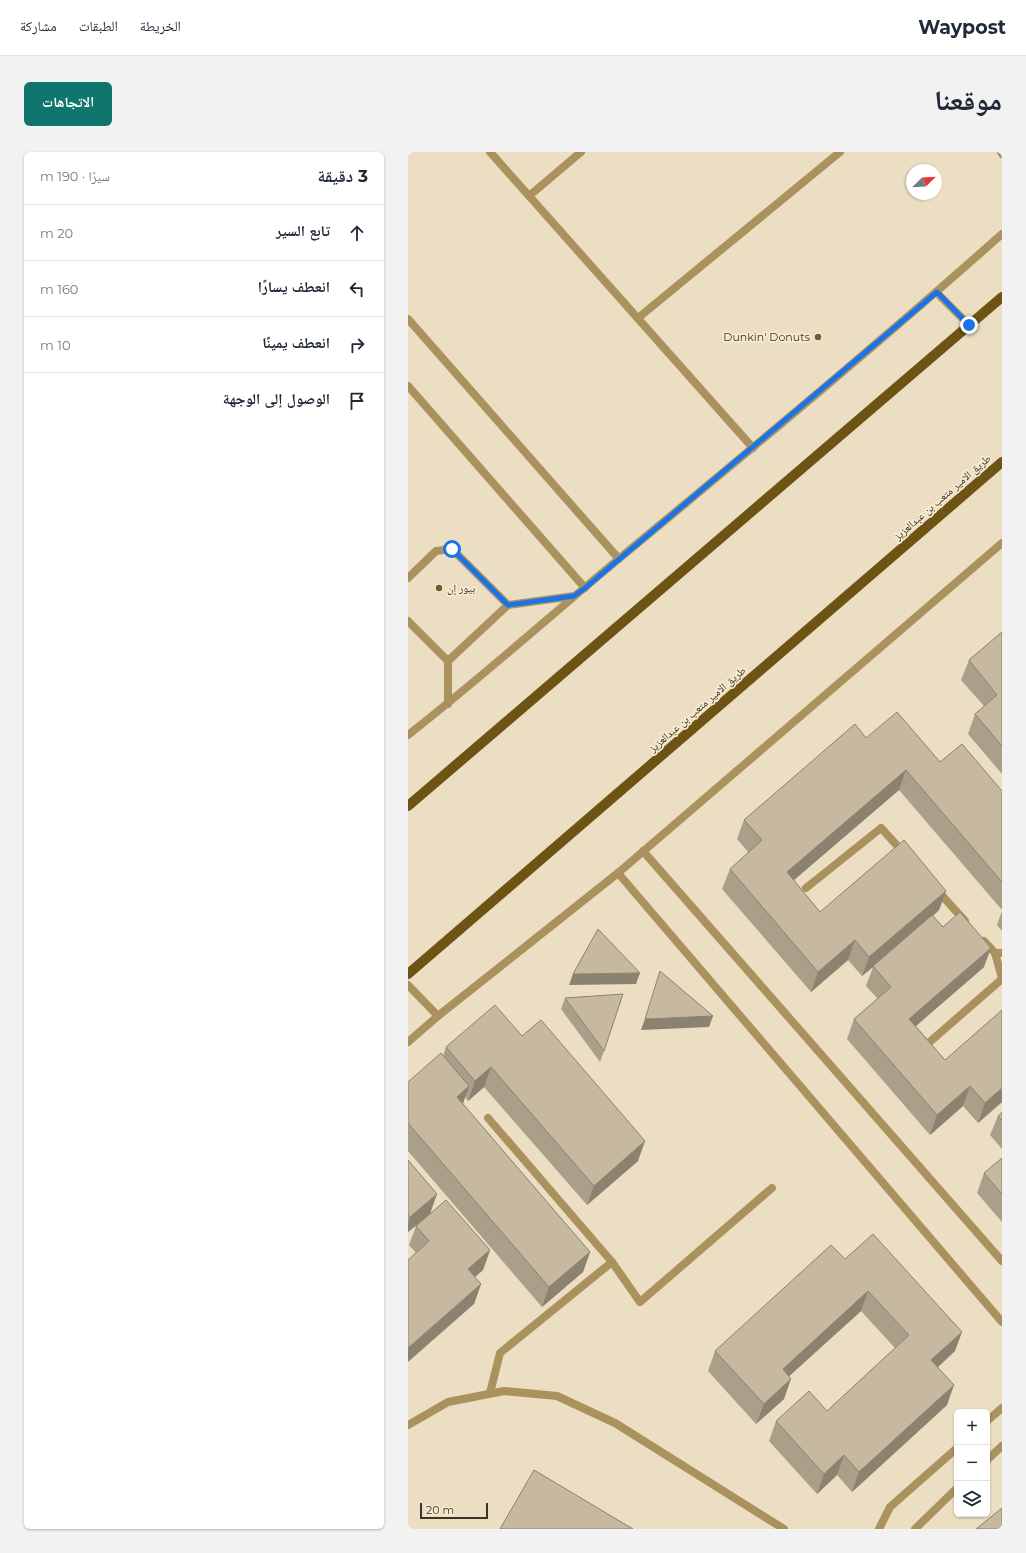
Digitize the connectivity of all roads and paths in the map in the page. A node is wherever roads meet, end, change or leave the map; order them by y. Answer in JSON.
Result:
{"nodes":[{"id":1,"x":490,"y":152,"type":"edge"},
{"id":2,"x":581,"y":152,"type":"edge"},
{"id":3,"x":840,"y":152,"type":"edge"},
{"id":4,"x":529,"y":196,"type":"junction"},
{"id":5,"x":1002,"y":234,"type":"edge"},
{"id":6,"x":937,"y":292,"type":"junction"},
{"id":7,"x":1002,"y":297,"type":"edge"},
{"id":8,"x":638,"y":318,"type":"junction"},
{"id":9,"x":408,"y":319,"type":"edge"},
{"id":10,"x":969,"y":325,"type":"junction"},
{"id":11,"x":408,"y":386,"type":"edge"},
{"id":12,"x":753,"y":448,"type":"junction"},
{"id":13,"x":1002,"y":462,"type":"edge"},
{"id":14,"x":1002,"y":543,"type":"edge"},
{"id":15,"x":619,"y":559,"type":"junction"},
{"id":16,"x":408,"y":578,"type":"edge"},
{"id":17,"x":585,"y":588,"type":"junction"},
{"id":18,"x":574,"y":596,"type":"junction"},
{"id":19,"x":508,"y":605,"type":"junction"},
{"id":20,"x":408,"y":621,"type":"edge"},
{"id":21,"x":448,"y":661,"type":"junction"},
{"id":22,"x":448,"y":704,"type":"junction"},
{"id":23,"x":408,"y":735,"type":"edge"},
{"id":24,"x":408,"y":806,"type":"edge"},
{"id":25,"x":643,"y":851,"type":"junction"},
{"id":26,"x":912,"y":862,"type":"edge"},
{"id":27,"x":618,"y":873,"type":"junction"},
{"id":28,"x":932,"y":885,"type":"edge"},
{"id":29,"x":806,"y":888,"type":"dead end"},
{"id":30,"x":969,"y":925,"type":"edge"},
{"id":31,"x":979,"y":936,"type":"edge"},
{"id":32,"x":998,"y":953,"type":"edge"},
{"id":33,"x":408,"y":974,"type":"edge"},
{"id":34,"x":1002,"y":978,"type":"edge"},
{"id":35,"x":408,"y":985,"type":"edge"},
{"id":36,"x":438,"y":1016,"type":"junction"},
{"id":37,"x":408,"y":1042,"type":"edge"},
{"id":38,"x":925,"y":1046,"type":"edge"},
{"id":39,"x":488,"y":1118,"type":"dead end"},
{"id":40,"x":772,"y":1188,"type":"dead end"},
{"id":41,"x":1002,"y":1260,"type":"edge"},
{"id":42,"x":612,"y":1262,"type":"junction"},
{"id":43,"x":1002,"y":1322,"type":"edge"},
{"id":44,"x":490,"y":1393,"type":"junction"},
{"id":45,"x":1002,"y":1408,"type":"edge"},
{"id":46,"x":990,"y":1418,"type":"edge"},
{"id":47,"x":408,"y":1425,"type":"edge"},
{"id":48,"x":1002,"y":1446,"type":"edge"},
{"id":49,"x":954,"y":1451,"type":"edge"},
{"id":50,"x":990,"y":1457,"type":"edge"},
{"id":51,"x":954,"y":1491,"type":"edge"},
{"id":52,"x":784,"y":1529,"type":"edge"},
{"id":53,"x":879,"y":1529,"type":"edge"},
{"id":54,"x":915,"y":1529,"type":"edge"}],
"edges":[{"from":1,"to":4,"type":"street"},
{"from":2,"to":4,"type":"street"},
{"from":3,"to":8,"type":"street"},
{"from":4,"to":8,"type":"street"},
{"from":5,"to":6,"type":"street"},
{"from":6,"to":10,"type":"street"},
{"from":6,"to":12,"type":"street"},
{"from":7,"to":10,"type":"main road"},
{"from":8,"to":12,"type":"street"},
{"from":9,"to":15,"type":"street"},
{"from":10,"to":24,"type":"main road"},
{"from":11,"to":17,"type":"street"},
{"from":12,"to":15,"type":"street"},
{"from":13,"to":33,"type":"main road","name":"طريق الامير متعب بن عبدالعزيز"},
{"from":14,"to":25,"type":"street"},
{"from":15,"to":17,"type":"street"},
{"from":16,"to":19,"type":"street"},
{"from":17,"to":18,"type":"street"},
{"from":18,"to":19,"type":"street"},
{"from":18,"to":22,"type":"street"},
{"from":19,"to":21,"type":"street"},
{"from":20,"to":21,"type":"street"},
{"from":21,"to":22,"type":"street"},
{"from":22,"to":23,"type":"street"},
{"from":25,"to":27,"type":"street"},
{"from":25,"to":41,"type":"street"},
{"from":26,"to":29,"type":"street"},
{"from":27,"to":36,"type":"street"},
{"from":27,"to":43,"type":"street"},
{"from":28,"to":30,"type":"street"},
{"from":31,"to":32,"type":"street"},
{"from":32,"to":34,"type":"street"},
{"from":34,"to":38,"type":"street"},
{"from":35,"to":36,"type":"street"},
{"from":36,"to":37,"type":"street"},
{"from":39,"to":42,"type":"street"},
{"from":40,"to":42,"type":"street"},
{"from":42,"to":44,"type":"street"},
{"from":44,"to":47,"type":"street"},
{"from":44,"to":52,"type":"street"},
{"from":45,"to":46,"type":"street"},
{"from":48,"to":50,"type":"street"},
{"from":49,"to":53,"type":"street"},
{"from":51,"to":54,"type":"street"}]}
